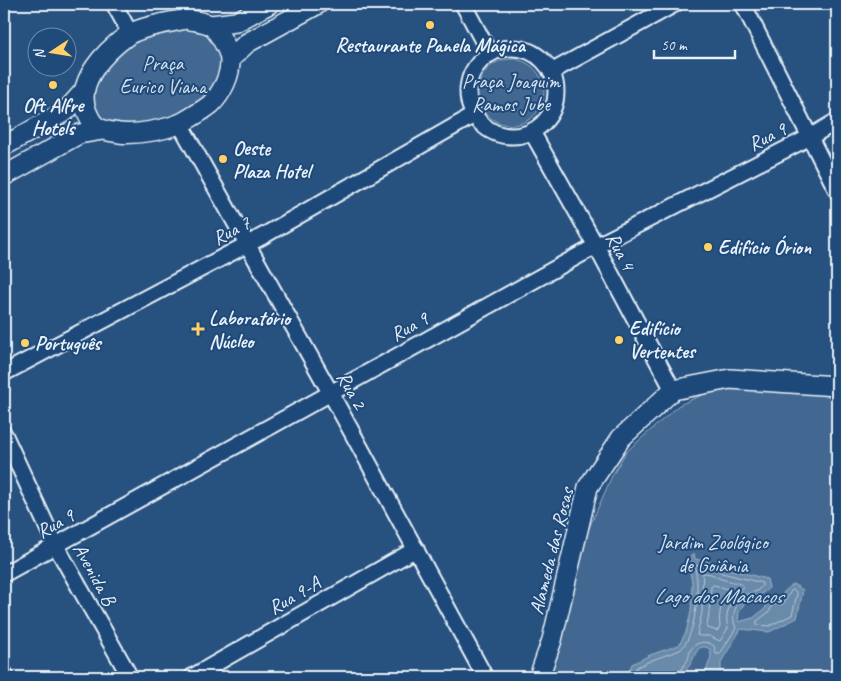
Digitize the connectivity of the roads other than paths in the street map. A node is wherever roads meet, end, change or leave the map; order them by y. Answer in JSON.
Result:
{"nodes":[{"id":1,"x":114,"y":4,"type":"edge"},
{"id":2,"x":268,"y":4,"type":"edge"},
{"id":3,"x":318,"y":4,"type":"edge"},
{"id":4,"x":463,"y":4,"type":"edge"},
{"id":5,"x":675,"y":4,"type":"edge"},
{"id":6,"x":743,"y":4,"type":"edge"},
{"id":7,"x":211,"y":25,"type":"junction"},
{"id":8,"x":130,"y":33,"type":"junction"},
{"id":9,"x":490,"y":54,"type":"junction"},
{"id":10,"x":230,"y":59,"type":"junction"},
{"id":11,"x":551,"y":72,"type":"junction"},
{"id":12,"x":83,"y":92,"type":"junction"},
{"id":13,"x":474,"y":115,"type":"junction"},
{"id":14,"x":837,"y":121,"type":"edge"},
{"id":15,"x":180,"y":124,"type":"junction"},
{"id":16,"x":102,"y":130,"type":"junction"},
{"id":17,"x":532,"y":132,"type":"junction"},
{"id":18,"x":810,"y":137,"type":"junction"},
{"id":19,"x":4,"y":146,"type":"edge"},
{"id":20,"x":4,"y":176,"type":"edge"},
{"id":21,"x":837,"y":191,"type":"edge"},
{"id":22,"x":247,"y":244,"type":"junction"},
{"id":23,"x":596,"y":246,"type":"junction"},
{"id":24,"x":4,"y":373,"type":"edge"},
{"id":25,"x":837,"y":386,"type":"edge"},
{"id":26,"x":673,"y":390,"type":"junction"},
{"id":27,"x":330,"y":392,"type":"junction"},
{"id":28,"x":4,"y":434,"type":"edge"},
{"id":29,"x":56,"y":546,"type":"junction"},
{"id":30,"x":416,"y":548,"type":"junction"},
{"id":31,"x":4,"y":574,"type":"edge"},
{"id":32,"x":4,"y":673,"type":"edge"},
{"id":33,"x":6,"y":677,"type":"edge"},
{"id":34,"x":130,"y":677,"type":"edge"},
{"id":35,"x":192,"y":677,"type":"edge"},
{"id":36,"x":485,"y":677,"type":"edge"},
{"id":37,"x":539,"y":677,"type":"edge"}],
"edges":[{"from":1,"to":8,"type":"street"},
{"from":2,"to":7,"type":"main road"},
{"from":3,"to":10,"type":"main road"},
{"from":4,"to":9,"type":"street"},
{"from":5,"to":11,"type":"street"},
{"from":6,"to":18,"type":"street"},
{"from":7,"to":8,"type":"main road"},
{"from":7,"to":10,"type":"main road"},
{"from":8,"to":12,"type":"main road"},
{"from":9,"to":11,"type":"street"},
{"from":9,"to":13,"type":"street"},
{"from":10,"to":15,"type":"main road"},
{"from":11,"to":17,"type":"street"},
{"from":12,"to":16,"type":"main road"},
{"from":12,"to":19,"type":"main road"},
{"from":13,"to":17,"type":"street"},
{"from":13,"to":22,"type":"street","name":"Rua 7"},
{"from":14,"to":18,"type":"street","name":"Rua 9"},
{"from":15,"to":16,"type":"main road"},
{"from":15,"to":22,"type":"street","name":"Rua 2"},
{"from":16,"to":20,"type":"main road"},
{"from":17,"to":23,"type":"street","name":"Rua 4"},
{"from":18,"to":21,"type":"street"},
{"from":18,"to":23,"type":"street","name":"Rua 9"},
{"from":22,"to":24,"type":"street","name":"Rua 7"},
{"from":22,"to":27,"type":"street","name":"Rua 2"},
{"from":23,"to":26,"type":"street","name":"Rua 4"},
{"from":23,"to":27,"type":"street","name":"Rua 9"},
{"from":25,"to":26,"type":"main road"},
{"from":26,"to":37,"type":"main road","name":"Alameda das Rosas"},
{"from":27,"to":29,"type":"street","name":"Rua 9"},
{"from":27,"to":30,"type":"street","name":"Rua 2"},
{"from":28,"to":29,"type":"street","name":"Avenida B"},
{"from":29,"to":31,"type":"street","name":"Rua 9"},
{"from":29,"to":34,"type":"street","name":"Avenida B"},
{"from":30,"to":35,"type":"street","name":"Rua 9-A"},
{"from":30,"to":36,"type":"street","name":"Rua 2"},
{"from":32,"to":33,"type":"street"}]}
